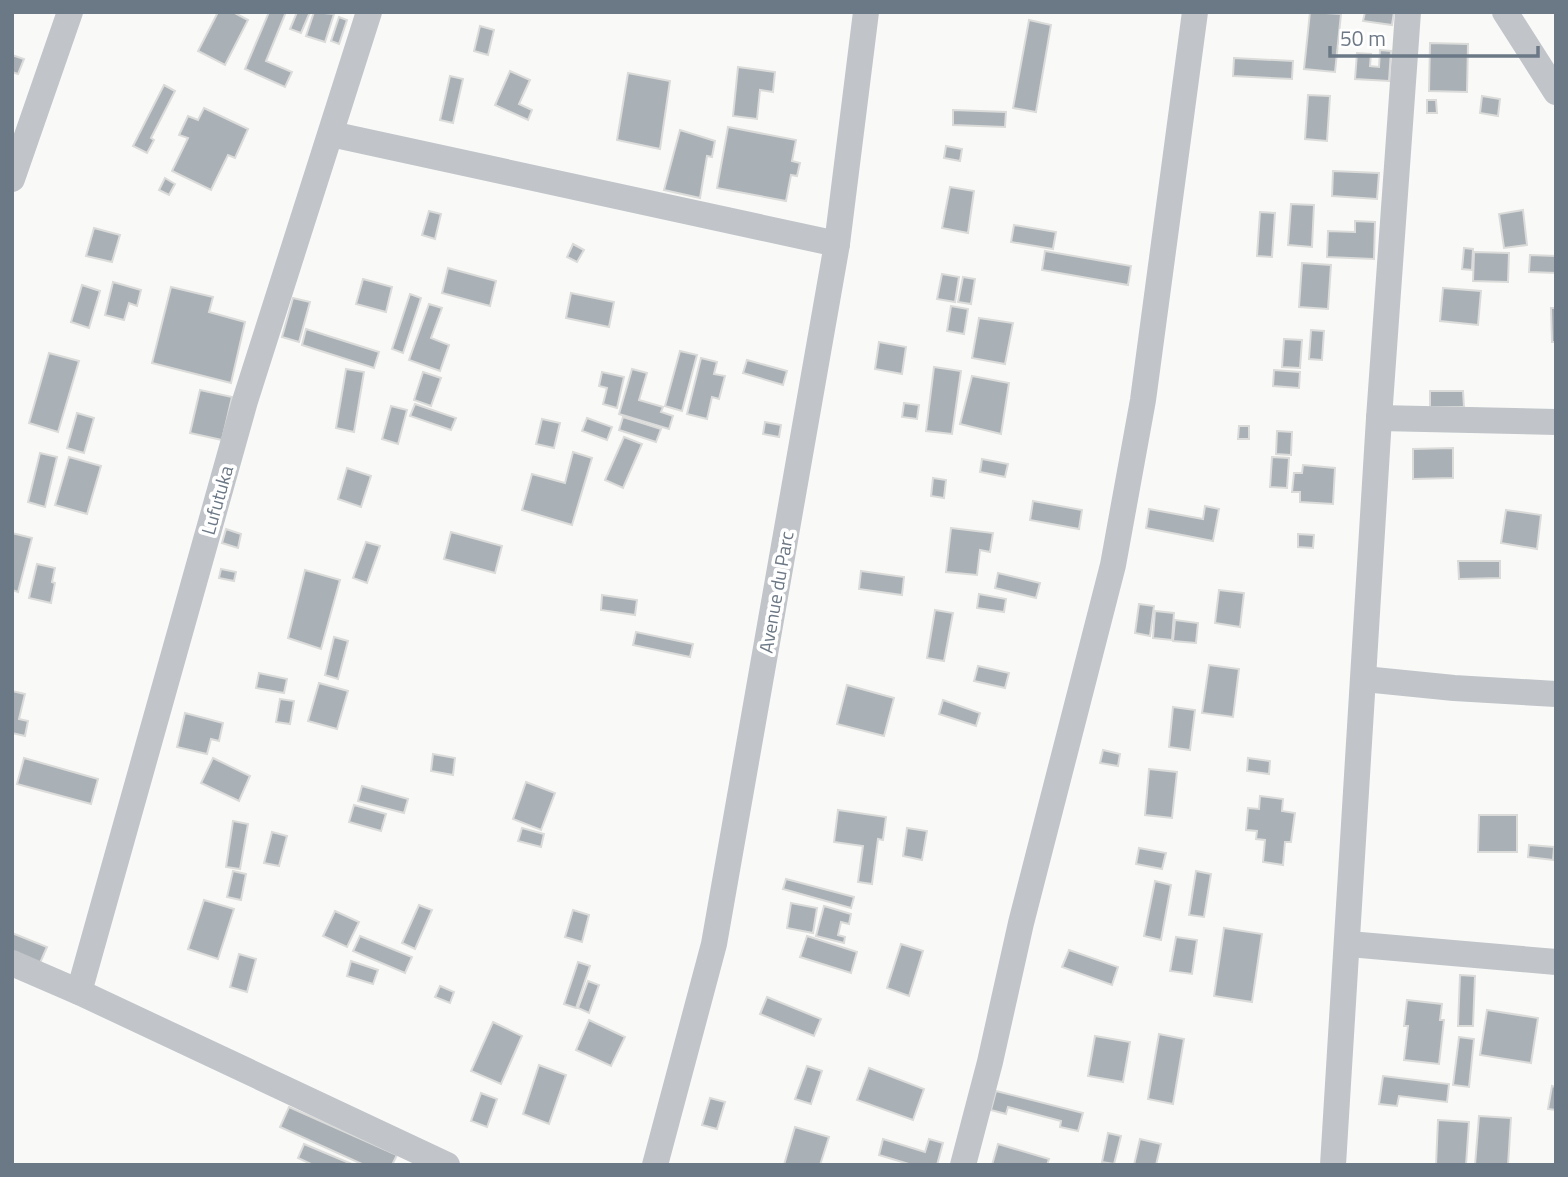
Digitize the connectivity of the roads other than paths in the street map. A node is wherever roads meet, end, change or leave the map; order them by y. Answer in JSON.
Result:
{"nodes":[{"id":1,"x":70,"y":12,"type":"edge"},
{"id":2,"x":369,"y":12,"type":"edge"},
{"id":3,"x":866,"y":12,"type":"edge"},
{"id":4,"x":1195,"y":12,"type":"edge"},
{"id":5,"x":1409,"y":12,"type":"edge"},
{"id":6,"x":1505,"y":12,"type":"edge"},
{"id":7,"x":1556,"y":92,"type":"edge"},
{"id":8,"x":331,"y":134,"type":"junction"},
{"id":9,"x":12,"y":179,"type":"edge"},
{"id":10,"x":837,"y":244,"type":"junction"},
{"id":11,"x":1379,"y":418,"type":"junction"},
{"id":12,"x":1556,"y":422,"type":"edge"},
{"id":13,"x":1364,"y":679,"type":"junction"},
{"id":14,"x":1556,"y":694,"type":"edge"},
{"id":15,"x":1349,"y":944,"type":"junction"},
{"id":16,"x":1556,"y":962,"type":"edge"},
{"id":17,"x":12,"y":963,"type":"edge"},
{"id":18,"x":79,"y":992,"type":"junction"},
{"id":19,"x":447,"y":1165,"type":"edge"},
{"id":20,"x":655,"y":1165,"type":"edge"},
{"id":21,"x":963,"y":1165,"type":"edge"},
{"id":22,"x":1333,"y":1165,"type":"edge"}],
"edges":[{"from":1,"to":9,"type":"street"},
{"from":2,"to":8,"type":"street","name":"Lufutuka"},
{"from":3,"to":10,"type":"street","name":"Avenue du Parc"},
{"from":4,"to":21,"type":"street"},
{"from":5,"to":11,"type":"street"},
{"from":6,"to":7,"type":"street"},
{"from":8,"to":10,"type":"street"},
{"from":8,"to":18,"type":"street","name":"Lufutuka"},
{"from":10,"to":20,"type":"street","name":"Avenue du Parc"},
{"from":11,"to":12,"type":"street"},
{"from":11,"to":13,"type":"street"},
{"from":13,"to":14,"type":"street"},
{"from":13,"to":15,"type":"street"},
{"from":15,"to":16,"type":"street"},
{"from":15,"to":22,"type":"street"},
{"from":17,"to":18,"type":"street"},
{"from":18,"to":19,"type":"street"}]}
